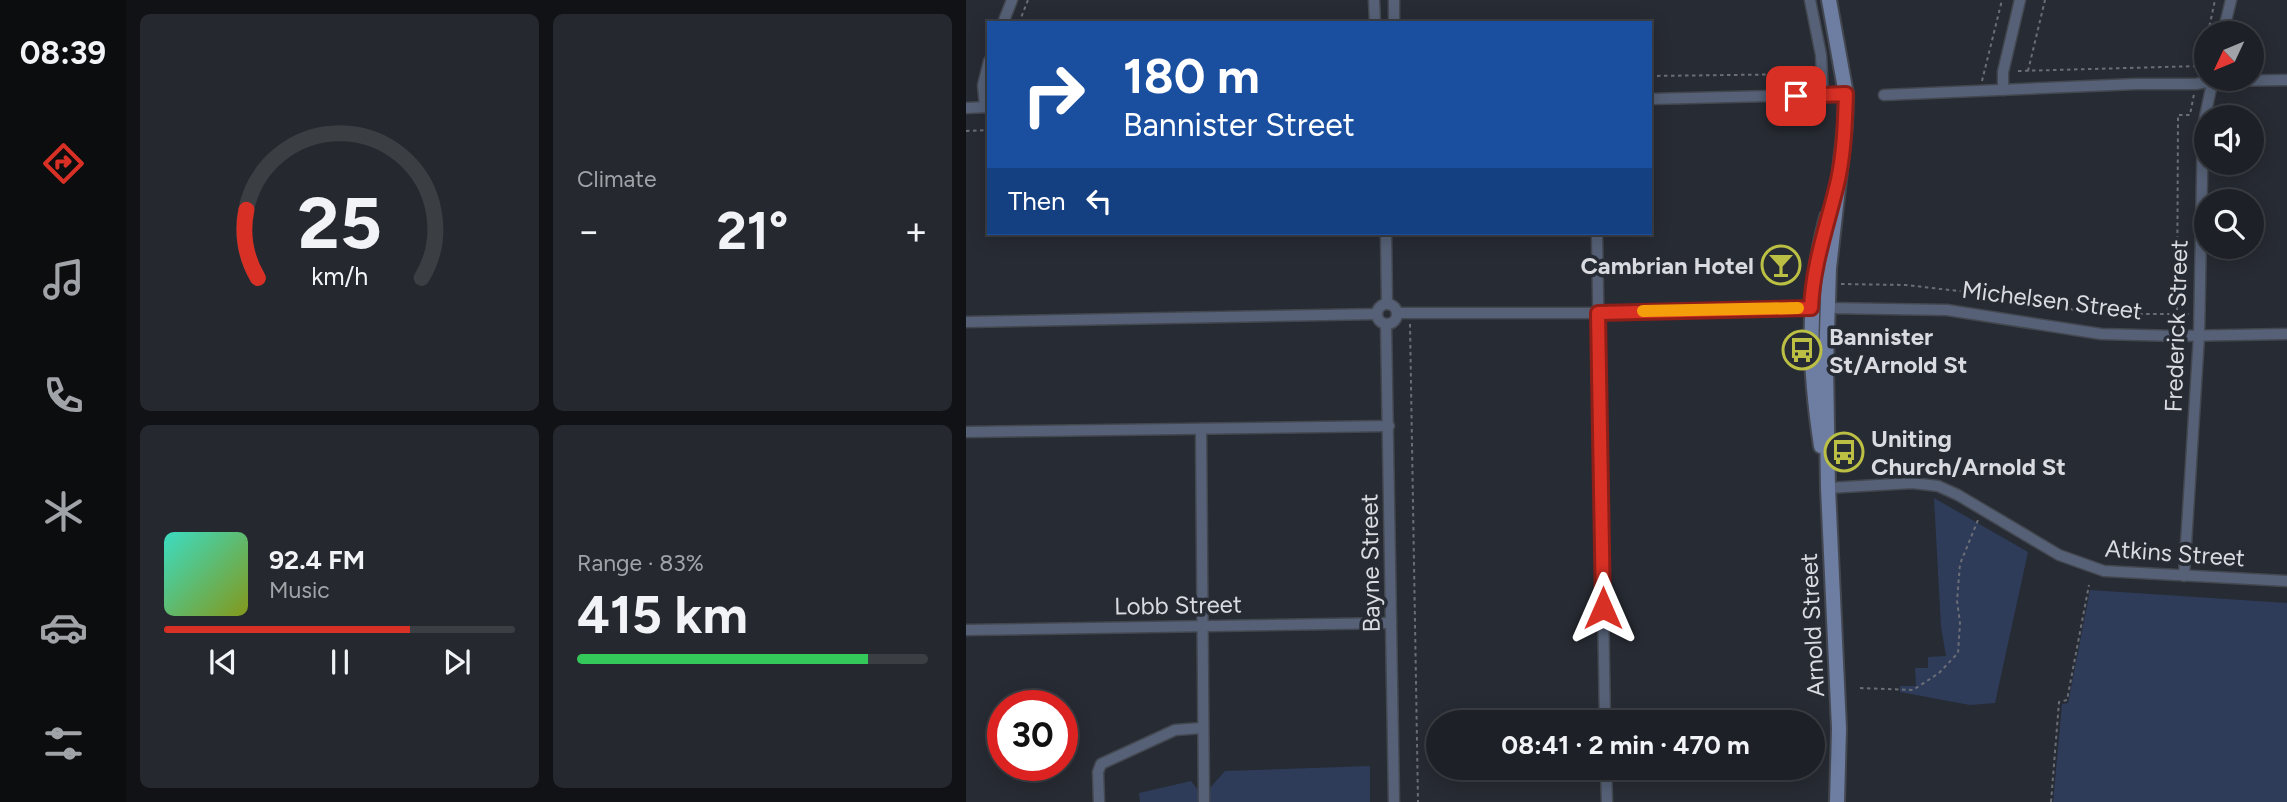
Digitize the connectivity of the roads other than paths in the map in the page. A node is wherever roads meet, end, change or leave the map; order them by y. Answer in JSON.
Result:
{"nodes":[{"id":1,"x":1012,"y":0,"type":"edge"},
{"id":2,"x":1374,"y":0,"type":"edge"},
{"id":3,"x":1394,"y":0,"type":"edge"},
{"id":4,"x":1810,"y":0,"type":"edge"},
{"id":5,"x":1829,"y":0,"type":"edge"},
{"id":6,"x":2020,"y":0,"type":"edge"},
{"id":7,"x":2231,"y":0,"type":"edge"},
{"id":8,"x":1004,"y":21,"type":"edge"},
{"id":9,"x":1375,"y":21,"type":"edge"},
{"id":10,"x":1394,"y":21,"type":"edge"},
{"id":11,"x":2226,"y":21,"type":"edge"},
{"id":12,"x":987,"y":66,"type":"edge"},
{"id":13,"x":2264,"y":80,"type":"edge"},
{"id":14,"x":2287,"y":80,"type":"edge"},
{"id":15,"x":2194,"y":84,"type":"edge"},
{"id":16,"x":2003,"y":90,"type":"junction"},
{"id":17,"x":2210,"y":91,"type":"edge"},
{"id":18,"x":1846,"y":94,"type":"junction"},
{"id":19,"x":1823,"y":95,"type":"junction"},
{"id":20,"x":1884,"y":95,"type":"dead end"},
{"id":21,"x":1652,"y":99,"type":"edge"},
{"id":22,"x":987,"y":107,"type":"edge"},
{"id":23,"x":966,"y":108,"type":"edge"},
{"id":24,"x":1837,"y":181,"type":"junction"},
{"id":25,"x":1386,"y":235,"type":"edge"},
{"id":26,"x":1597,"y":235,"type":"edge"},
{"id":27,"x":1387,"y":304,"type":"junction"},
{"id":28,"x":1811,"y":308,"type":"junction"},
{"id":29,"x":1827,"y":308,"type":"junction"},
{"id":30,"x":1377,"y":313,"type":"junction"},
{"id":31,"x":1397,"y":313,"type":"junction"},
{"id":32,"x":1598,"y":313,"type":"junction"},
{"id":33,"x":966,"y":322,"type":"edge"},
{"id":34,"x":1386,"y":324,"type":"junction"},
{"id":35,"x":2287,"y":334,"type":"edge"},
{"id":36,"x":2199,"y":336,"type":"junction"},
{"id":37,"x":1389,"y":426,"type":"junction"},
{"id":38,"x":1201,"y":429,"type":"junction"},
{"id":39,"x":966,"y":432,"type":"edge"},
{"id":40,"x":1828,"y":488,"type":"junction"},
{"id":41,"x":2184,"y":576,"type":"junction"},
{"id":42,"x":2287,"y":581,"type":"edge"},
{"id":43,"x":1391,"y":623,"type":"junction"},
{"id":44,"x":1201,"y":626,"type":"junction"},
{"id":45,"x":966,"y":630,"type":"edge"},
{"id":46,"x":1605,"y":710,"type":"edge"},
{"id":47,"x":1202,"y":728,"type":"junction"},
{"id":48,"x":1606,"y":780,"type":"edge"},
{"id":49,"x":1099,"y":802,"type":"edge"},
{"id":50,"x":1204,"y":802,"type":"edge"},
{"id":51,"x":1394,"y":802,"type":"edge"},
{"id":52,"x":1607,"y":802,"type":"edge"},
{"id":53,"x":1837,"y":802,"type":"edge"}],
"edges":[{"from":1,"to":8,"type":"street"},
{"from":2,"to":9,"type":"street"},
{"from":3,"to":10,"type":"street"},
{"from":4,"to":19,"type":"street"},
{"from":5,"to":18,"type":"main road","name":"Arnold Street"},
{"from":6,"to":16,"type":"street"},
{"from":7,"to":11,"type":"street"},
{"from":12,"to":22,"type":"street"},
{"from":13,"to":14,"type":"street"},
{"from":15,"to":16,"type":"street"},
{"from":16,"to":20,"type":"street"},
{"from":17,"to":36,"type":"street","name":"Frederick Street"},
{"from":18,"to":19,"type":"street"},
{"from":18,"to":24,"type":"main road","name":"Arnold Street"},
{"from":19,"to":21,"type":"street"},
{"from":22,"to":23,"type":"street"},
{"from":24,"to":28,"type":"main road","name":"Arnold Street"},
{"from":24,"to":29,"type":"main road","name":"Arnold Street"},
{"from":25,"to":27,"type":"street"},
{"from":26,"to":32,"type":"street"},
{"from":27,"to":30,"type":"street"},
{"from":27,"to":31,"type":"street"},
{"from":28,"to":29,"type":"main road","name":"Michelsen Street"},
{"from":28,"to":32,"type":"street"},
{"from":28,"to":40,"type":"main road","name":"Arnold Street"},
{"from":29,"to":36,"type":"street","name":"Michelsen Street"},
{"from":29,"to":40,"type":"main road","name":"Arnold Street"},
{"from":30,"to":33,"type":"street"},
{"from":30,"to":34,"type":"street"},
{"from":31,"to":32,"type":"street"},
{"from":31,"to":34,"type":"street"},
{"from":32,"to":46,"type":"street"},
{"from":34,"to":37,"type":"street","name":"Bayne Street"},
{"from":35,"to":36,"type":"street","name":"Michelsen Street"},
{"from":36,"to":41,"type":"street","name":"Frederick Street"},
{"from":37,"to":38,"type":"street"},
{"from":37,"to":43,"type":"street","name":"Bayne Street"},
{"from":38,"to":39,"type":"street"},
{"from":38,"to":44,"type":"street"},
{"from":40,"to":41,"type":"street","name":"Atkins Street"},
{"from":40,"to":53,"type":"main road","name":"Arnold Street"},
{"from":41,"to":42,"type":"street","name":"Atkins Street"},
{"from":43,"to":44,"type":"street","name":"Lobb Street"},
{"from":43,"to":51,"type":"street","name":"Bayne Street"},
{"from":44,"to":45,"type":"street","name":"Lobb Street"},
{"from":44,"to":47,"type":"street"},
{"from":47,"to":49,"type":"street"},
{"from":47,"to":50,"type":"street"},
{"from":48,"to":52,"type":"street"}]}
